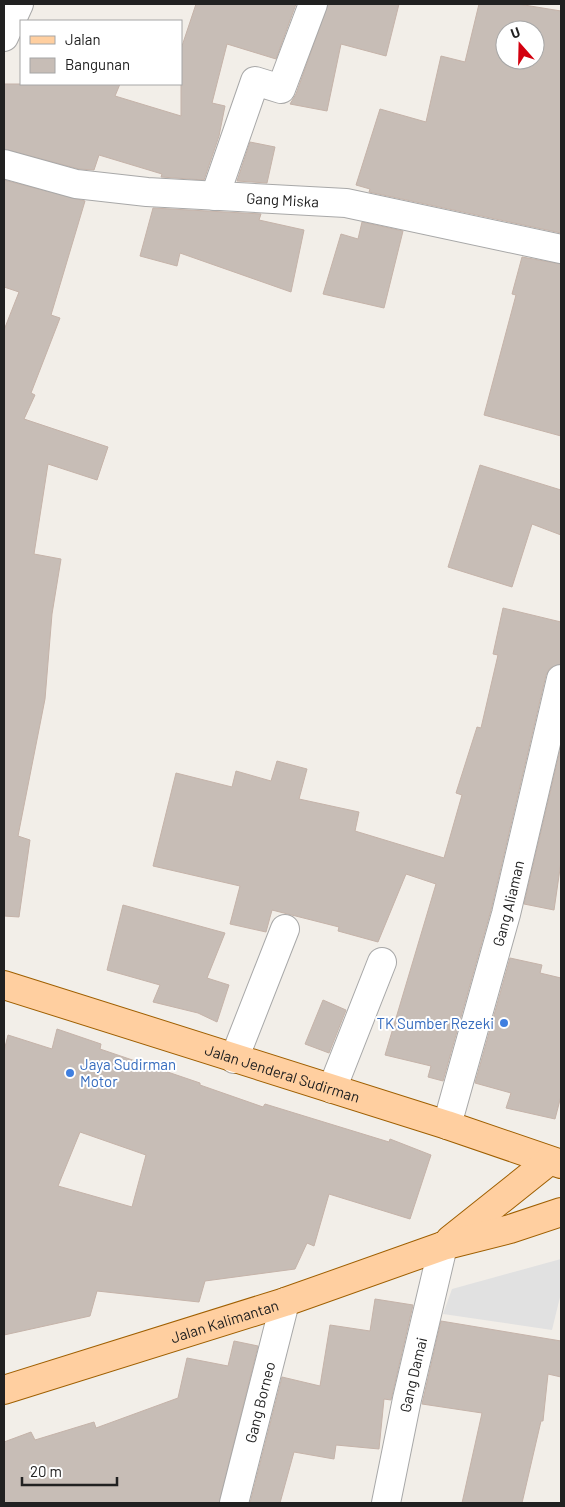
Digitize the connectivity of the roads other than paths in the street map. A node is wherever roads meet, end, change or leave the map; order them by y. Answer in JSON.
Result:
{"nodes":[{"id":1,"x":19,"y":4,"type":"edge"},
{"id":2,"x":314,"y":4,"type":"edge"},
{"id":3,"x":4,"y":37,"type":"edge"},
{"id":4,"x":4,"y":164,"type":"edge"},
{"id":5,"x":215,"y":196,"type":"junction"},
{"id":6,"x":561,"y":249,"type":"edge"},
{"id":7,"x":561,"y":679,"type":"edge"},
{"id":8,"x":285,"y":929,"type":"dead end"},
{"id":9,"x":382,"y":962,"type":"dead end"},
{"id":10,"x":4,"y":985,"type":"edge"},
{"id":11,"x":234,"y":1059,"type":"junction"},
{"id":12,"x":332,"y":1089,"type":"junction"},
{"id":13,"x":447,"y":1125,"type":"junction"},
{"id":14,"x":555,"y":1162,"type":"edge"},
{"id":15,"x":561,"y":1212,"type":"edge"},
{"id":16,"x":443,"y":1246,"type":"junction"},
{"id":17,"x":285,"y":1302,"type":"junction"},
{"id":18,"x":4,"y":1390,"type":"edge"},
{"id":19,"x":234,"y":1503,"type":"edge"},
{"id":20,"x":386,"y":1503,"type":"edge"}],
"edges":[{"from":1,"to":3,"type":"street"},
{"from":2,"to":5,"type":"street"},
{"from":4,"to":5,"type":"street","name":"Gang Miska"},
{"from":5,"to":6,"type":"street","name":"Gang Miska"},
{"from":7,"to":13,"type":"street","name":"Gang Aliaman"},
{"from":8,"to":11,"type":"street"},
{"from":9,"to":12,"type":"street"},
{"from":10,"to":11,"type":"main road","name":"Jalan Jenderal Sudirman"},
{"from":11,"to":12,"type":"main road","name":"Jalan Jenderal Sudirman"},
{"from":12,"to":13,"type":"main road","name":"Jalan Jenderal Sudirman"},
{"from":13,"to":14,"type":"main road","name":"Jalan Jenderal Sudirman"},
{"from":14,"to":16,"type":"main road","name":"Jalan Kalimantan"},
{"from":15,"to":16,"type":"main road","name":"Jalan Kalimantan"},
{"from":16,"to":17,"type":"main road","name":"Jalan Kalimantan"},
{"from":16,"to":20,"type":"street","name":"Gang Damai"},
{"from":17,"to":18,"type":"main road","name":"Jalan Kalimantan"},
{"from":17,"to":19,"type":"street","name":"Gang Borneo"}]}
